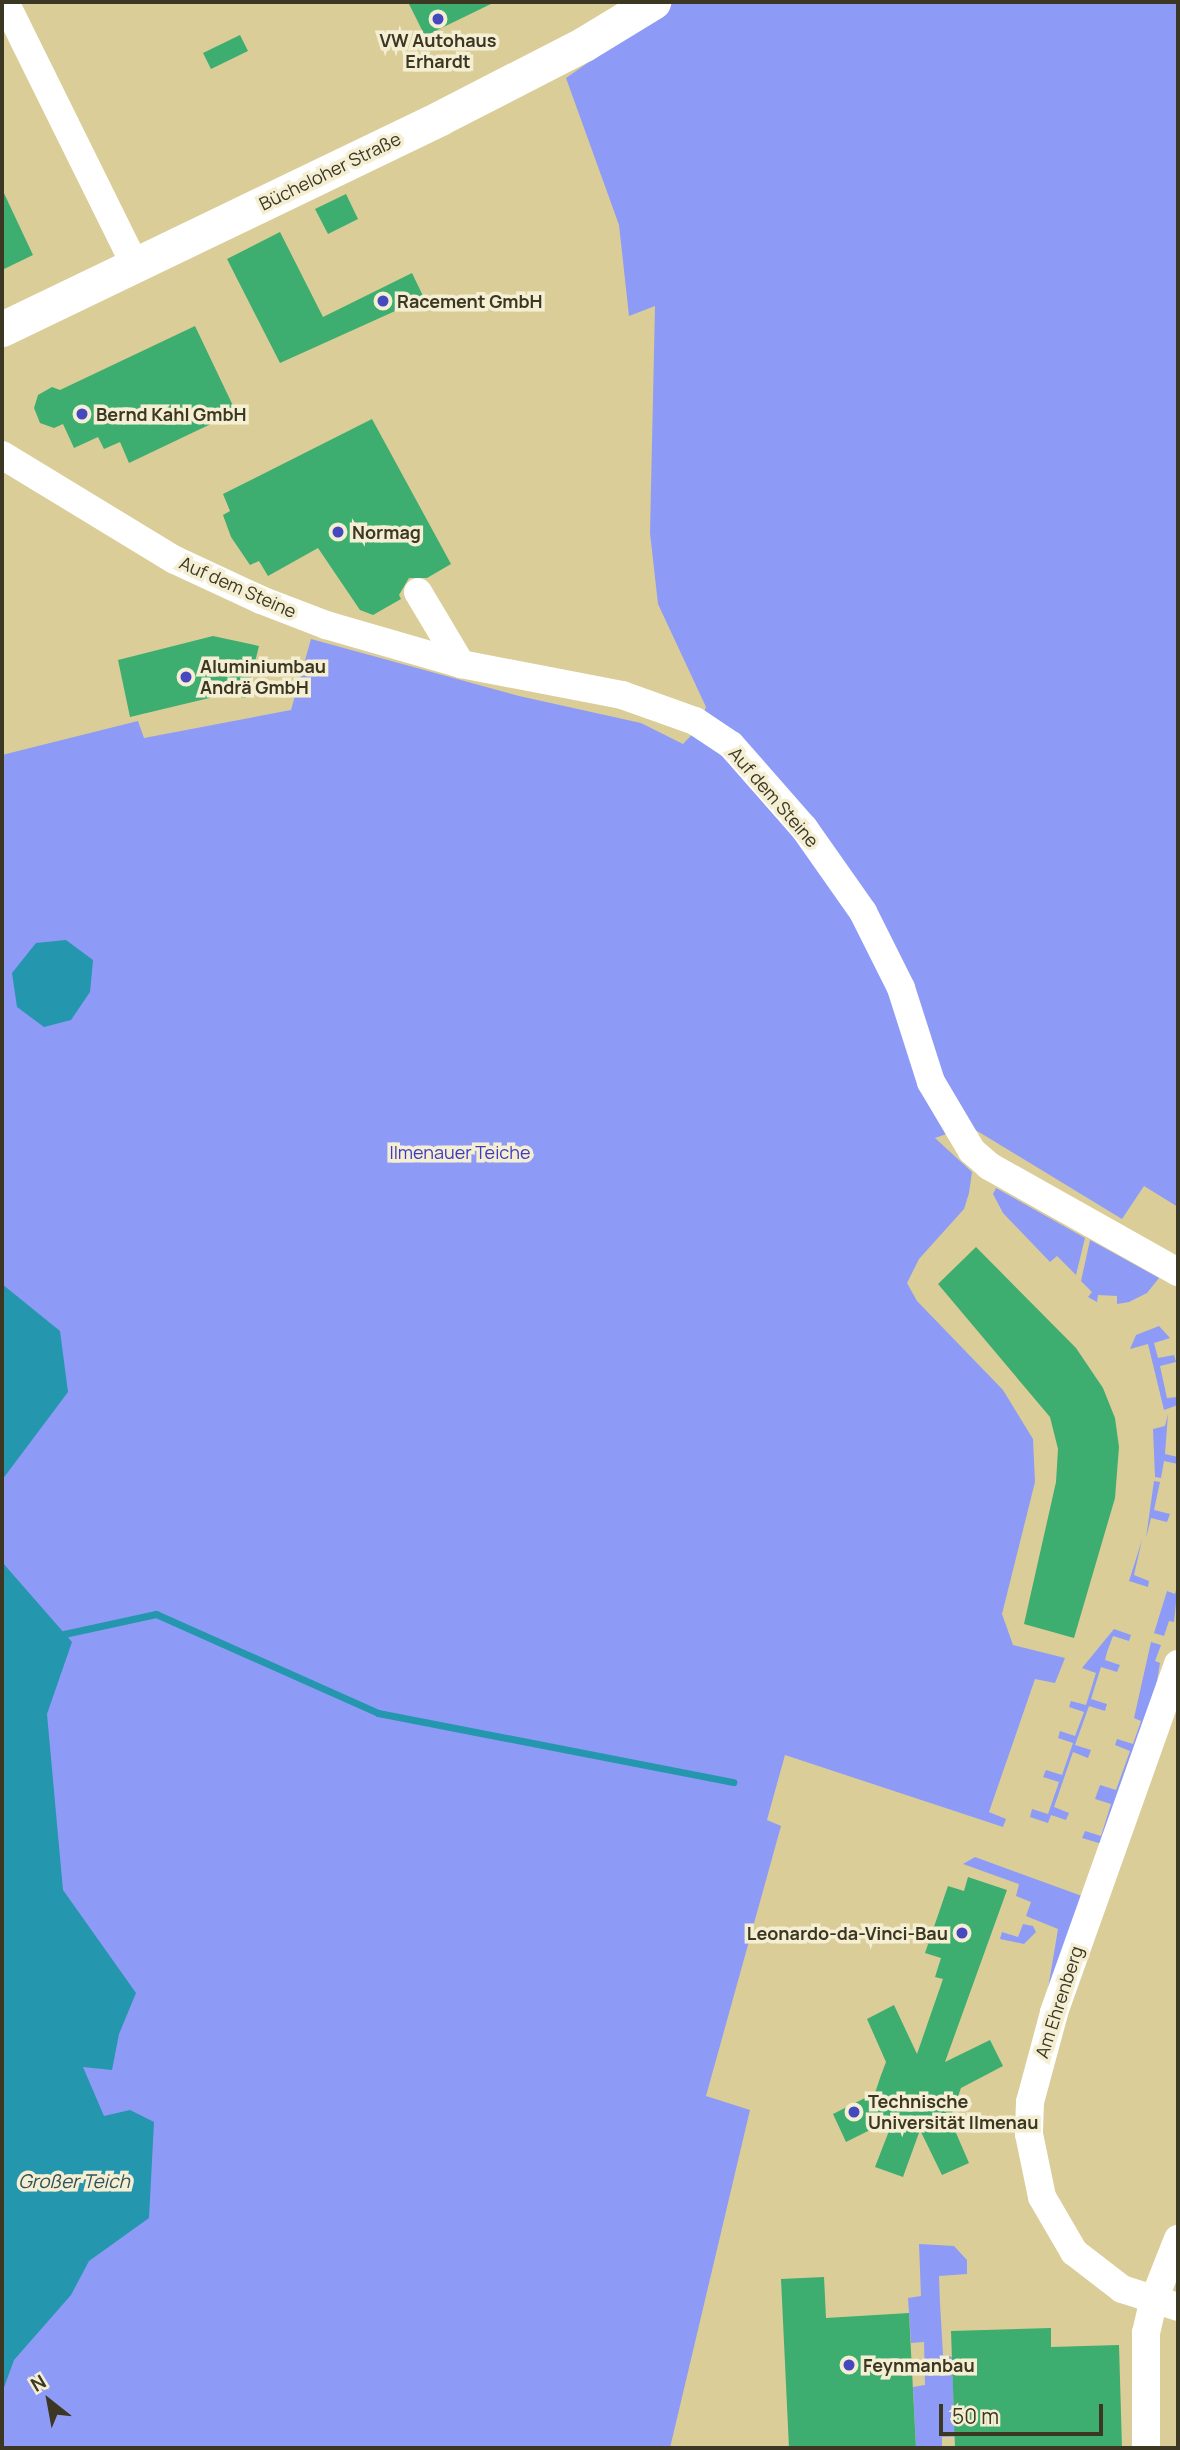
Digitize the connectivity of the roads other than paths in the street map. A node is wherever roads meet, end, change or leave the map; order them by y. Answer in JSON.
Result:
{"nodes":[{"id":1,"x":5,"y":2,"type":"edge"},
{"id":2,"x":653,"y":2,"type":"edge"},
{"id":3,"x":135,"y":265,"type":"junction"},
{"id":4,"x":2,"y":330,"type":"edge"},
{"id":5,"x":2,"y":455,"type":"edge"},
{"id":6,"x":418,"y":592,"type":"dead end"},
{"id":7,"x":461,"y":664,"type":"junction"},
{"id":8,"x":1178,"y":1272,"type":"edge"},
{"id":9,"x":1178,"y":1664,"type":"edge"},
{"id":10,"x":1178,"y":2239,"type":"edge"},
{"id":11,"x":1166,"y":2305,"type":"edge"},
{"id":12,"x":1146,"y":2448,"type":"edge"}],
"edges":[{"from":1,"to":3,"type":"street"},
{"from":2,"to":3,"type":"main road","name":"Bücheloher Straße"},
{"from":3,"to":4,"type":"main road","name":"Bücheloher Straße"},
{"from":5,"to":7,"type":"street","name":"Auf dem Steine"},
{"from":6,"to":7,"type":"street"},
{"from":7,"to":8,"type":"street","name":"Auf dem Steine"},
{"from":9,"to":11,"type":"street","name":"Am Ehrenberg"},
{"from":10,"to":11,"type":"street"},
{"from":11,"to":12,"type":"street"}]}
